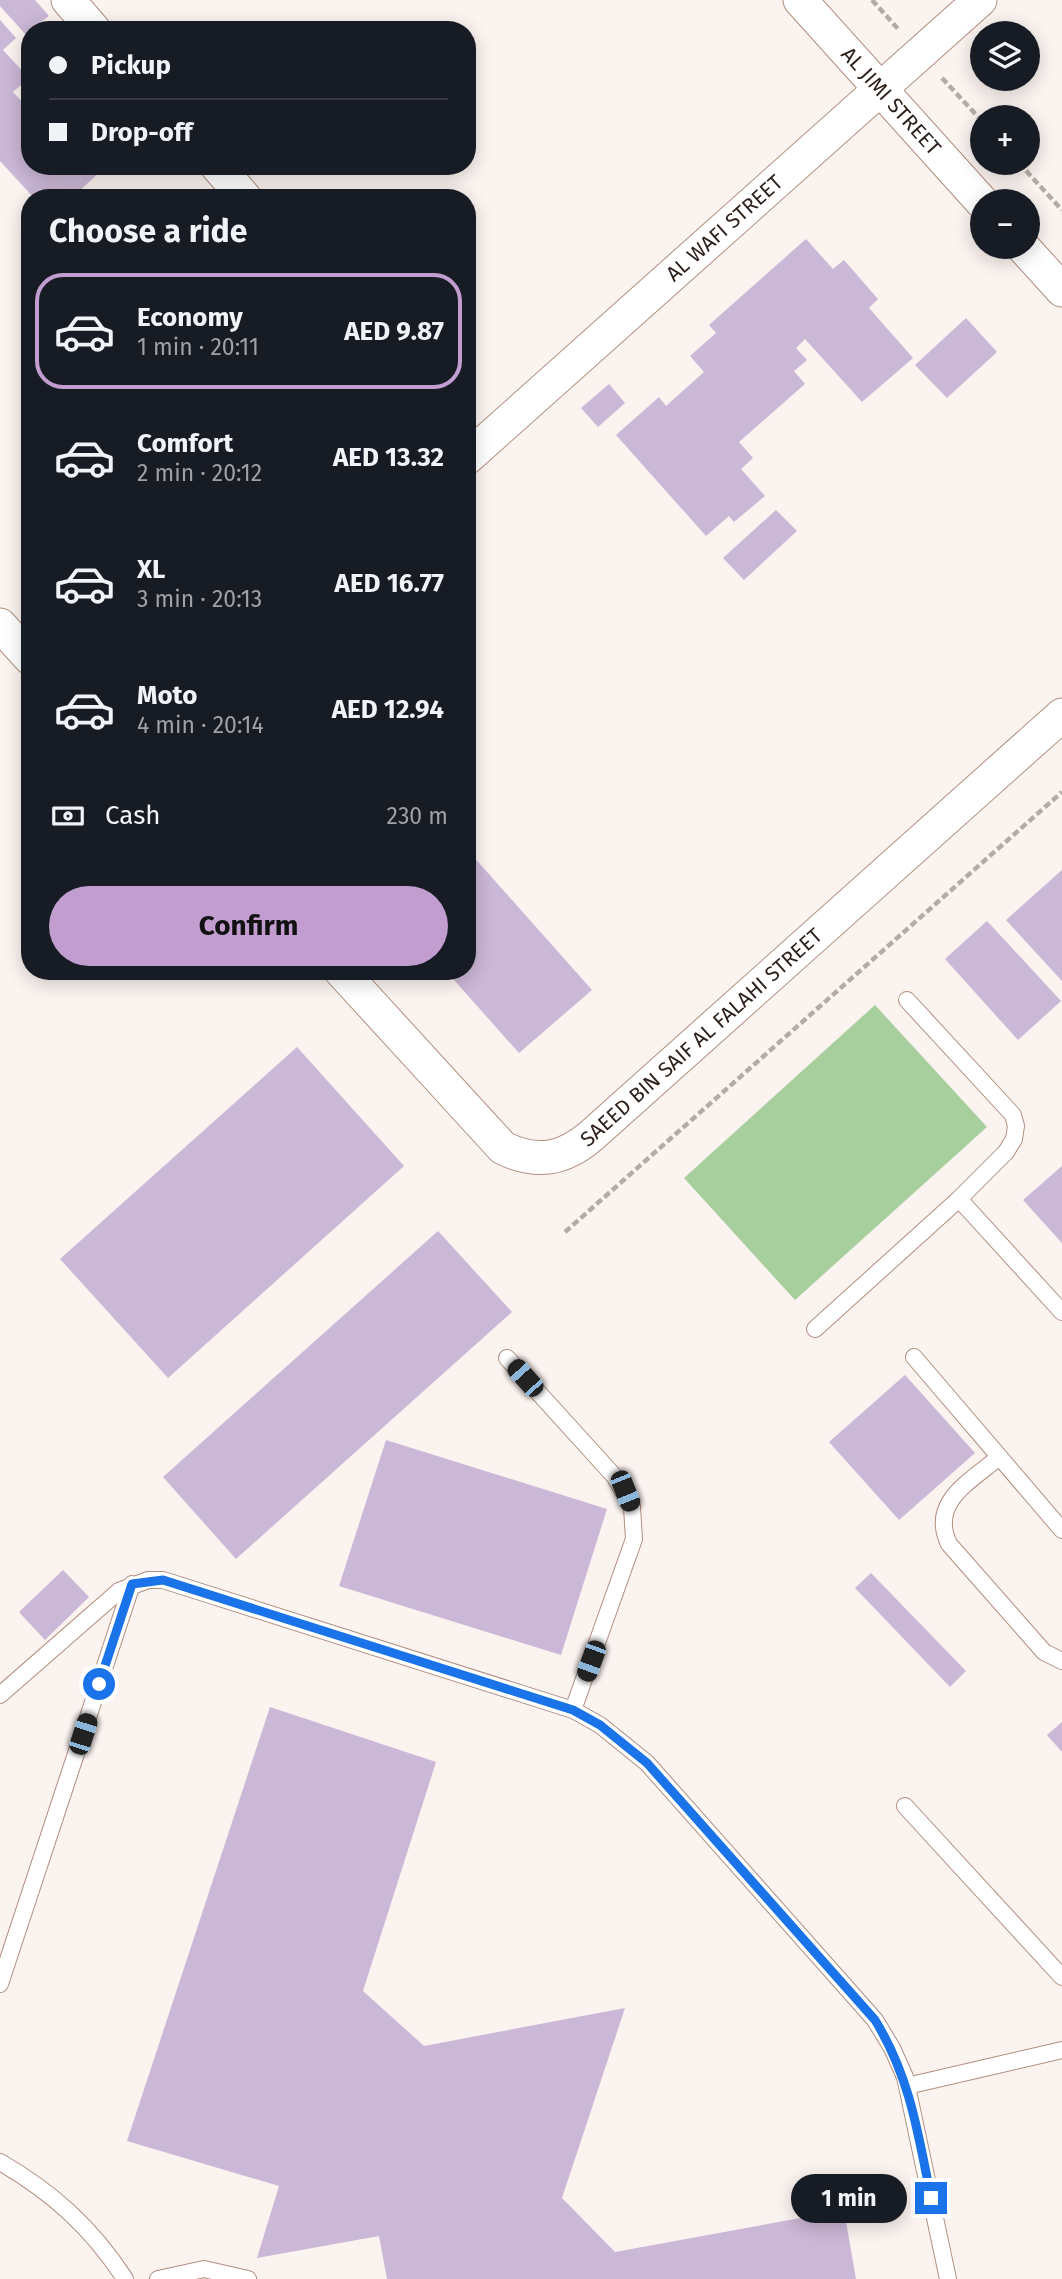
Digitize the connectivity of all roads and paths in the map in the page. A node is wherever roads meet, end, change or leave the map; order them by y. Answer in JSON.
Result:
{"nodes":[{"id":1,"x":68,"y":0,"type":"edge"},
{"id":2,"x":800,"y":0,"type":"edge"},
{"id":3,"x":980,"y":0,"type":"edge"},
{"id":4,"x":86,"y":21,"type":"edge"},
{"id":5,"x":879,"y":89,"type":"junction"},
{"id":6,"x":225,"y":175,"type":"edge"},
{"id":7,"x":1030,"y":175,"type":"edge"},
{"id":8,"x":237,"y":189,"type":"edge"},
{"id":9,"x":970,"y":189,"type":"edge"},
{"id":10,"x":1062,"y":210,"type":"edge"},
{"id":11,"x":1034,"y":259,"type":"edge"},
{"id":12,"x":1062,"y":290,"type":"edge"},
{"id":13,"x":476,"y":446,"type":"edge"},
{"id":14,"x":0,"y":625,"type":"edge"},
{"id":15,"x":21,"y":648,"type":"edge"},
{"id":16,"x":1062,"y":715,"type":"edge"},
{"id":17,"x":1062,"y":792,"type":"edge"},
{"id":18,"x":349,"y":980,"type":"edge"},
{"id":19,"x":907,"y":1000,"type":"dead end"},
{"id":20,"x":959,"y":1199,"type":"junction"},
{"id":21,"x":565,"y":1232,"type":"dead end"},
{"id":22,"x":1062,"y":1312,"type":"edge"},
{"id":23,"x":815,"y":1329,"type":"dead end"},
{"id":24,"x":914,"y":1357,"type":"dead end"},
{"id":25,"x":507,"y":1359,"type":"dead end"},
{"id":26,"x":999,"y":1457,"type":"junction"},
{"id":27,"x":1062,"y":1530,"type":"edge"},
{"id":28,"x":132,"y":1584,"type":"junction"},
{"id":29,"x":1062,"y":1661,"type":"edge"},
{"id":30,"x":0,"y":1695,"type":"edge"},
{"id":31,"x":573,"y":1710,"type":"junction"},
{"id":32,"x":905,"y":1806,"type":"dead end"},
{"id":33,"x":1062,"y":1977,"type":"edge"},
{"id":34,"x":0,"y":1984,"type":"edge"},
{"id":35,"x":1062,"y":2049,"type":"edge"},
{"id":36,"x":907,"y":2086,"type":"junction"},
{"id":37,"x":0,"y":2162,"type":"edge"},
{"id":38,"x":125,"y":2279,"type":"edge"},
{"id":39,"x":158,"y":2279,"type":"edge"},
{"id":40,"x":248,"y":2279,"type":"edge"},
{"id":41,"x":948,"y":2279,"type":"edge"}],
"edges":[{"from":1,"to":4,"type":"street"},
{"from":2,"to":5,"type":"street","name":"AL JIMI STREET"},
{"from":3,"to":5,"type":"street","name":"AL WAFI STREET"},
{"from":5,"to":9,"type":"street","name":"AL JIMI STREET"},
{"from":5,"to":13,"type":"street","name":"AL WAFI STREET"},
{"from":6,"to":8,"type":"street"},
{"from":7,"to":10,"type":"path"},
{"from":11,"to":12,"type":"street"},
{"from":14,"to":15,"type":"street"},
{"from":16,"to":18,"type":"street","name":"SAEED BIN SAIF AL FALAHI STREET"},
{"from":17,"to":21,"type":"path"},
{"from":19,"to":20,"type":"lane"},
{"from":20,"to":22,"type":"lane"},
{"from":20,"to":23,"type":"lane"},
{"from":24,"to":26,"type":"lane"},
{"from":25,"to":31,"type":"lane"},
{"from":26,"to":27,"type":"lane"},
{"from":26,"to":29,"type":"lane"},
{"from":28,"to":30,"type":"lane"},
{"from":28,"to":31,"type":"lane"},
{"from":28,"to":34,"type":"lane"},
{"from":31,"to":36,"type":"lane"},
{"from":32,"to":33,"type":"lane"},
{"from":35,"to":36,"type":"lane"},
{"from":36,"to":41,"type":"lane"},
{"from":37,"to":38,"type":"lane"},
{"from":39,"to":40,"type":"lane"}]}
